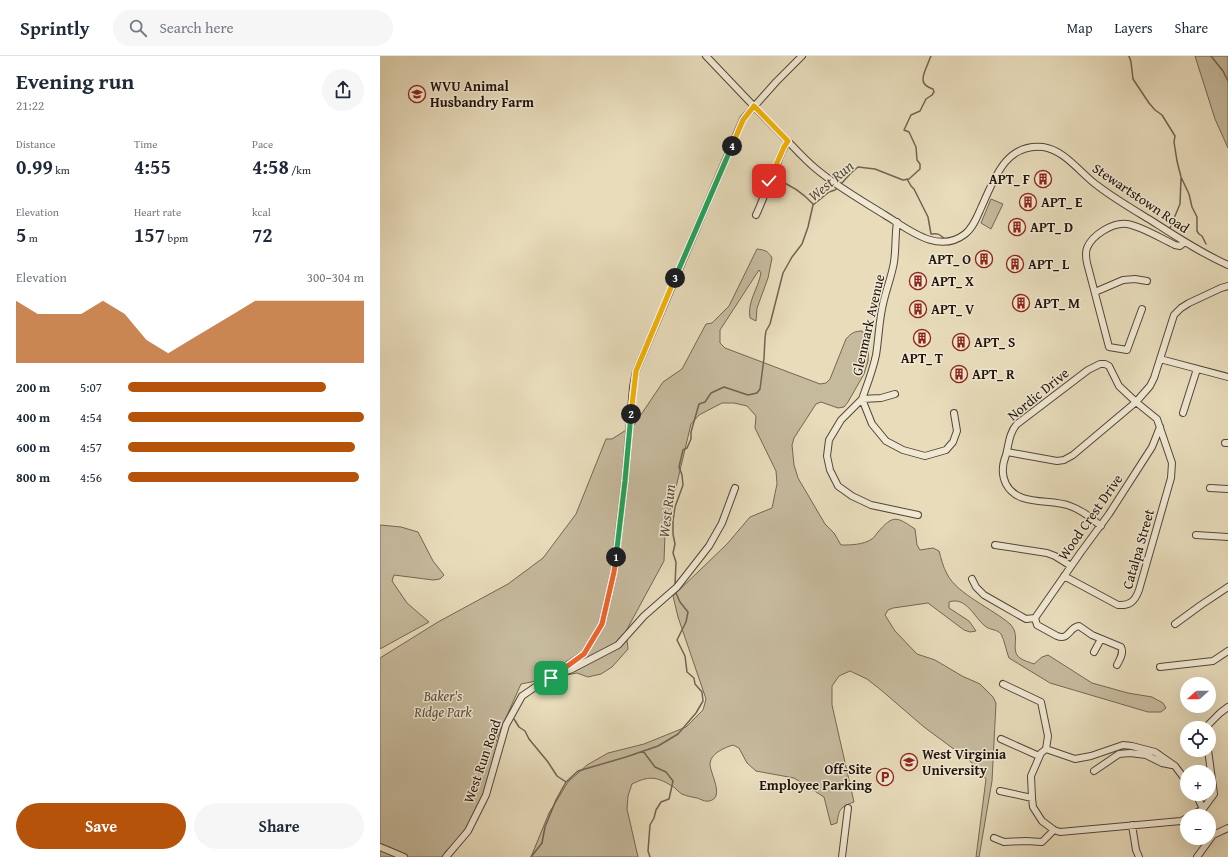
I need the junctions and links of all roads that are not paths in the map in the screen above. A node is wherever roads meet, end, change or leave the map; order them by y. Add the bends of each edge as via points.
1 (706, 56) edge
2 (802, 56) edge
3 (754, 106) junction
4 (788, 141) junction
5 (756, 215) dead end
6 (897, 222) junction
7 (1185, 242) junction
8 (1228, 266) edge
9 (1147, 281) dead end
10 (1228, 286) edge
11 (1095, 292) junction
12 (1142, 309) dead end
13 (1160, 359) junction
14 (1197, 369) junction
15 (1228, 377) edge
16 (896, 394) dead end
17 (862, 399) junction
18 (1136, 402) junction
19 (954, 413) dead end
20 (1183, 414) dead end
21 (1160, 427) junction
22 (1007, 452) junction
23 (735, 488) dead end
24 (1210, 488) dead end
25 (1228, 489) edge
26 (918, 515) dead end
27 (1101, 526) junction
28 (1196, 535) dead end
29 (1228, 537) edge
30 (995, 545) dead end
31 (1071, 566) junction
32 (1064, 576) junction
33 (972, 579) dead end
34 (1228, 587) edge
35 (1035, 618) junction
36 (1175, 624) dead end
37 (1101, 639) junction
38 (1228, 651) edge
39 (1094, 652) dead end
40 (1117, 665) dead end
41 (1160, 667) dead end
42 (555, 675) junction
43 (1003, 684) dead end
44 (1228, 707) edge
45 (1212, 721) edge
46 (1001, 739) dead end
47 (1046, 749) junction
48 (1039, 756) junction
49 (1209, 757) edge
50 (1175, 766) junction
51 (1094, 772) dead end
52 (1180, 773) edge
53 (1000, 791) dead end
54 (1032, 798) junction
55 (1199, 801) edge
56 (848, 808) dead end
57 (1203, 809) joint
58 (1180, 821) edge
59 (1132, 825) junction
60 (1228, 828) edge
61 (1054, 830) junction
62 (994, 838) dead end
63 (380, 847) edge
64 (404, 857) edge
65 (446, 857) edge
66 (842, 857) edge
67 (1139, 857) edge
68 (1197, 857) edge

1 - 3 street, Stewartstown Road
2 - 3 street, West Run Road
3 - 4 street, Stewartstown Road
3 - 42 street, West Run Road via 743,120 636,371 614,572 602,624 584,654
4 - 5 street via 773,170
4 - 6 street, Stewartstown Road via 808,162 832,181
6 - 7 street, Stewartstown Road via 930,240 940,242 959,237 972,225 1001,168 1010,156 1028,148 1043,147 1061,154 1098,186
6 - 17 street, Glenmark Avenue via 895,260 883,301 876,357
7 - 8 street, Stewartstown Road
7 - 11 street via 1178,246 1126,224 1103,232 1093,238 1086,252
9 - 11 street via 1123,280
10 - 13 street via 1189,302 1181,308 1174,316
11 - 12 street via 1109,347 1127,350
13 - 14 street
13 - 18 street via 1150,386
14 - 15 street
14 - 20 street
16 - 17 street
17 - 19 street via 872,424 886,441 903,450 925,456 946,450 953,442 957,431
17 - 26 street via 841,420 829,440 827,456 830,470 838,486 852,496 871,505
18 - 21 street, Nordic Drive via 1157,419
18 - 22 street via 1064,460
18 - 22 street, Nordic Drive via 1119,386 1110,366 1094,366 1017,424 1010,435
21 - 27 street, Wood Crest Drive via 1152,447
21 - 32 street, Catalpa Street via 1172,463 1171,478 1137,597 1129,604 1118,605
22 - 27 street, Nordic Drive via 1002,471 1008,488 1014,494 1028,499 1069,505
23 - 42 street via 722,523 709,546 677,587 644,616 618,645
24 - 25 street
27 - 31 street, Wood Crest Drive
28 - 29 street
30 - 31 street via 1047,553
31 - 32 street, Wood Crest Drive
32 - 35 street, Wood Crest Drive
33 - 35 street via 984,595 1026,619
34 - 36 street
35 - 37 street via 1037,625 1061,638 1067,636 1072,628 1079,626
37 - 39 street
37 - 40 street via 1121,647 1122,654
38 - 41 street via 1213,661
42 - 65 street, West Run Road via 522,696 506,725 486,795 468,832
43 - 47 street via 1041,702 1048,736
44 - 45 street
46 - 48 street
47 - 48 street
47 - 50 street via 1075,759 1123,745 1132,746 1155,752
48 - 54 street via 1031,776
49 - 57 street via 1214,794
50 - 51 street via 1146,755 1130,753 1119,754
50 - 52 street
53 - 54 street
54 - 61 street via 1033,807 1042,821
55 - 57 street
56 - 66 street
58 - 59 street
59 - 61 street via 1060,832
59 - 67 street
60 - 68 street via 1213,835
61 - 62 street via 1042,842 1004,842
63 - 64 street

